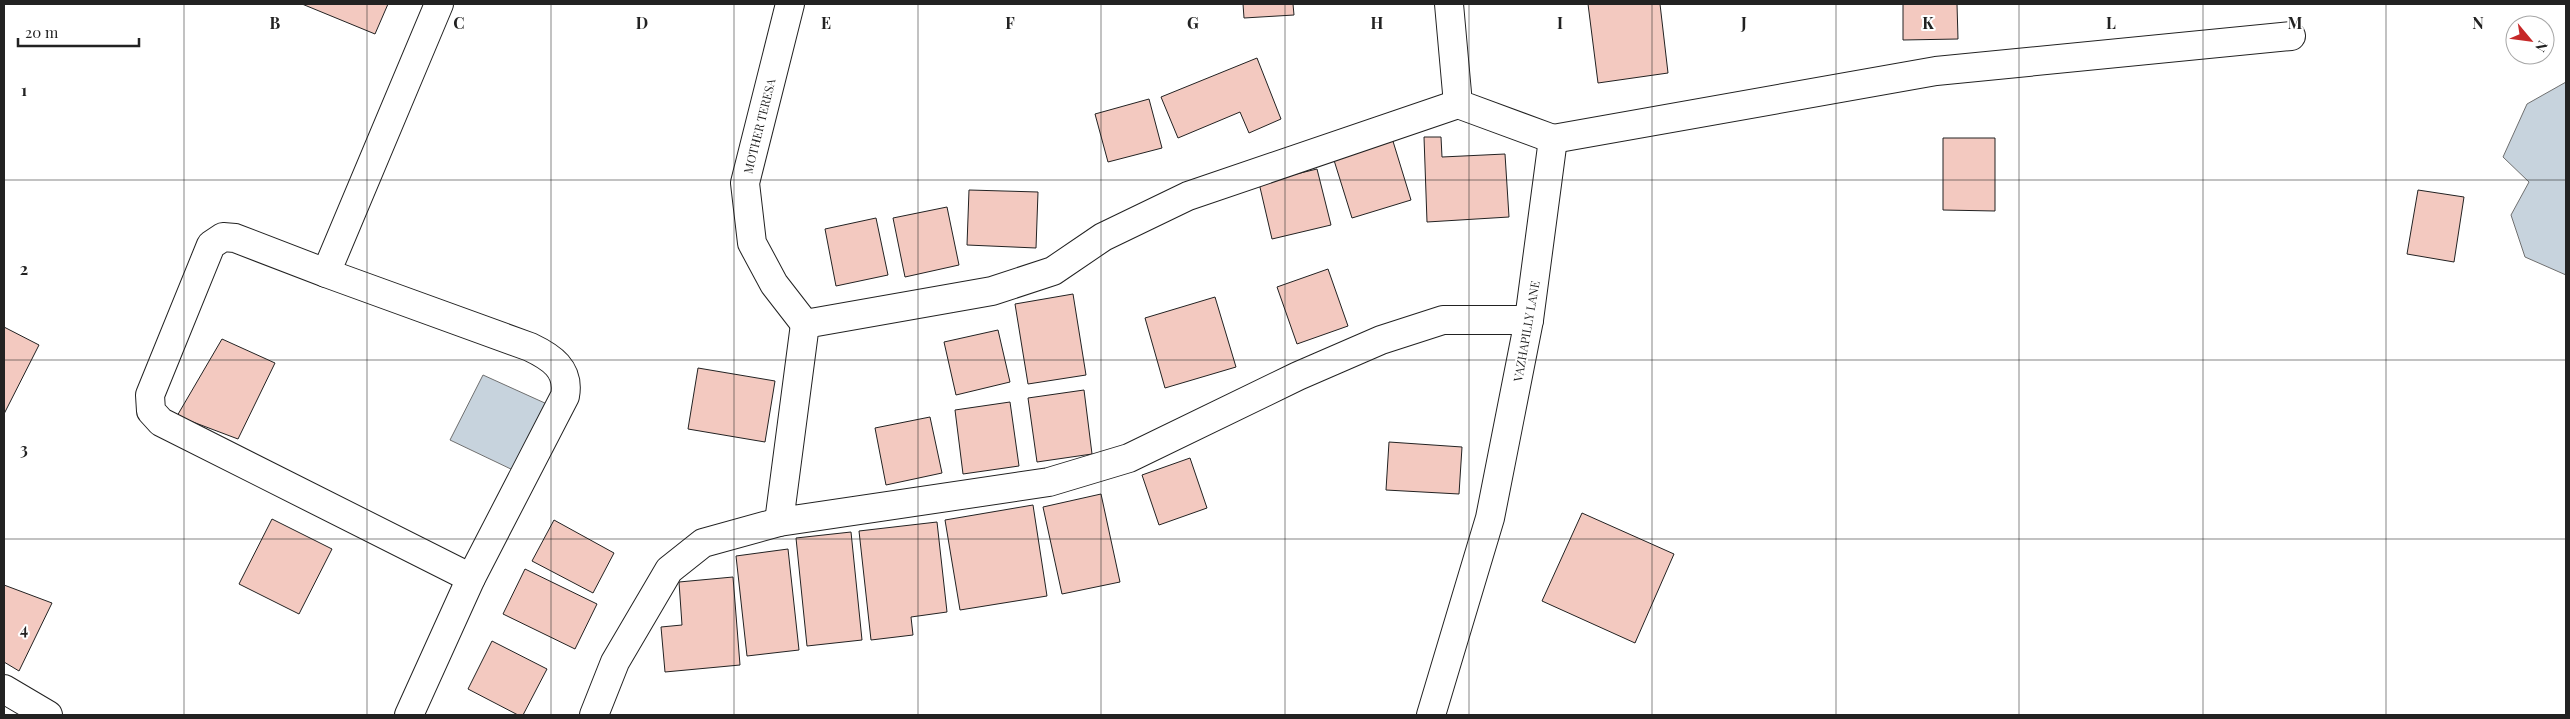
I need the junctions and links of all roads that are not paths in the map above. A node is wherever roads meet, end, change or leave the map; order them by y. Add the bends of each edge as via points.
1 (439, 4) edge
2 (790, 4) edge
3 (1449, 4) edge
4 (2291, 36) dead end
5 (1458, 104) junction
6 (1553, 139) junction
7 (326, 272) junction
8 (1529, 320) junction
9 (806, 324) junction
10 (778, 522) junction
11 (471, 578) junction
12 (4, 689) edge
13 (48, 715) edge
14 (409, 715) edge
15 (594, 715) edge
16 (1432, 715) edge

1 - 7 street
2 - 9 street, MOTHER TERESA via 745,183 752,243 774,284
3 - 5 street
4 - 6 street via 1936,71
5 - 6 street
5 - 9 street via 1188,196 1103,237 1053,271 992,291
6 - 8 street, VAZHAPILLY LANE
7 - 11 street via 530,347 561,367 565,396
7 - 11 street via 235,238 223,237 211,245 150,395 151,411 161,422
8 - 10 street via 1443,320 1381,340 1298,376 1129,458 1049,482
8 - 16 street, VAZHAPILLY LANE via 1490,518
9 - 10 street
10 - 15 street via 704,543 669,570 615,662
11 - 14 street
12 - 13 street

